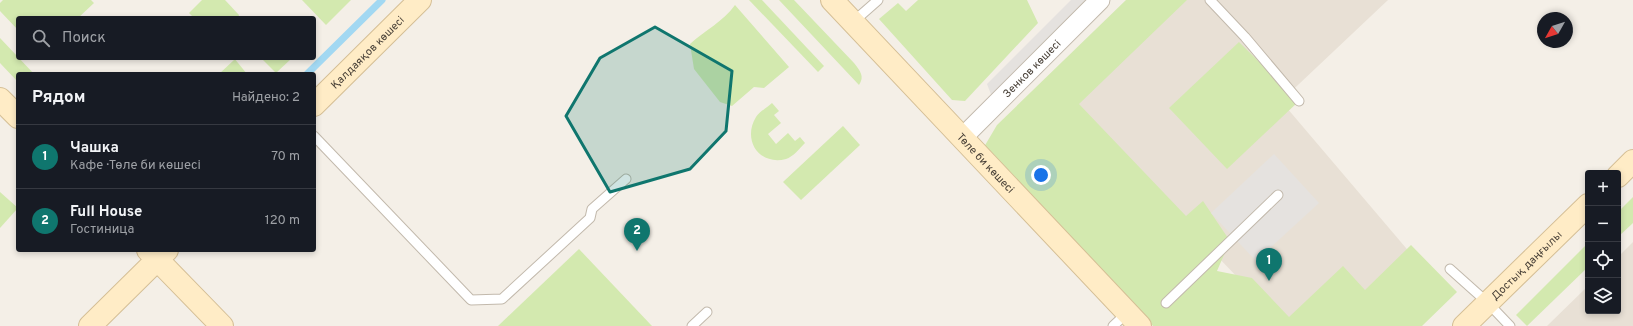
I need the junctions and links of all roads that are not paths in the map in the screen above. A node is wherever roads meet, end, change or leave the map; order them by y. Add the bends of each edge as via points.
1 (420, 0) edge
2 (832, 0) edge
3 (878, 0) edge
4 (1100, 0) edge
5 (1210, 0) edge
6 (853, 22) junction
7 (0, 99) edge
8 (1299, 101) dead end
9 (316, 103) edge
10 (16, 115) edge
11 (963, 137) junction
12 (316, 138) edge
13 (1633, 161) edge
14 (1621, 173) edge
15 (626, 179) dead end
16 (1278, 195) dead end
17 (1587, 206) edge
18 (158, 253) edge
19 (1450, 270) dead end
20 (1166, 303) dead end
21 (1488, 303) junction
22 (707, 312) dead end
23 (1127, 322) edge
24 (90, 326) edge
25 (222, 326) edge
26 (692, 326) edge
27 (1464, 326) edge
28 (1510, 326) edge

1 - 9 main road, Қалдаяқов көшесі
2 - 6 main road, Төле би көшесі
3 - 6 lane
4 - 11 street, Зенков көшесі
5 - 8 lane
6 - 11 main road, Төле би көшесі
7 - 10 main road
11 - 23 main road, Төле би көшесі
12 - 15 lane via 471,300 502,299 590,218 592,209
13 - 14 main road
16 - 20 lane
17 - 21 main road, Достық даңғылы
18 - 24 main road
18 - 25 main road
19 - 21 lane
21 - 27 main road, Достық даңғылы
21 - 28 lane
22 - 26 lane

